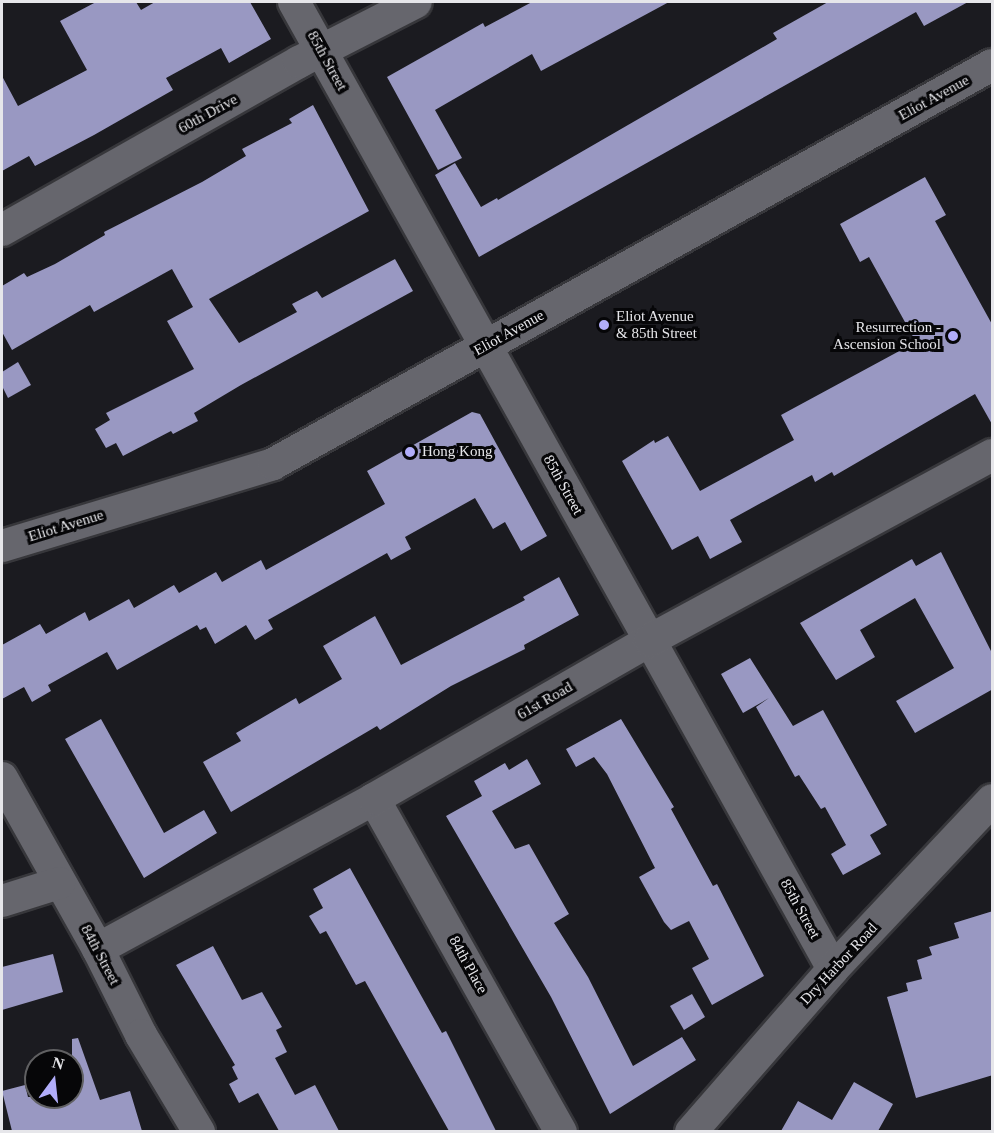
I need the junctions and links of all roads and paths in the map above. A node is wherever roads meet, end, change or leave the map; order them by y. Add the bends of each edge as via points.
1 (294, 2) edge
2 (416, 2) edge
3 (321, 50) junction
4 (993, 65) edge
5 (2, 230) edge
6 (485, 346) junction
7 (993, 455) edge
8 (2, 546) edge
9 (650, 640) junction
10 (2, 778) edge
11 (374, 799) junction
12 (993, 801) edge
13 (59, 883) junction
14 (2, 901) edge
15 (99, 949) junction
16 (833, 969) junction
17 (199, 1131) edge
18 (561, 1131) edge
19 (691, 1131) edge

1 - 3 street, 85th Street
2 - 3 street, 60th Drive
3 - 5 street, 60th Drive
3 - 6 street, 85th Street
4 - 6 street, Eliot Avenue
6 - 8 street, Eliot Avenue via 273,464
6 - 9 street, 85th Street
7 - 9 street, 61st Road
9 - 11 street, 61st Road
9 - 16 street, 85th Street
10 - 13 street, 84th Street
11 - 15 street, 61st Road
11 - 18 street, 84th Place
12 - 16 street, Dry Harbor Road
13 - 14 street
13 - 15 street, 84th Street
15 - 17 street, 84th Street via 141,1035
16 - 19 street, Dry Harbor Road

